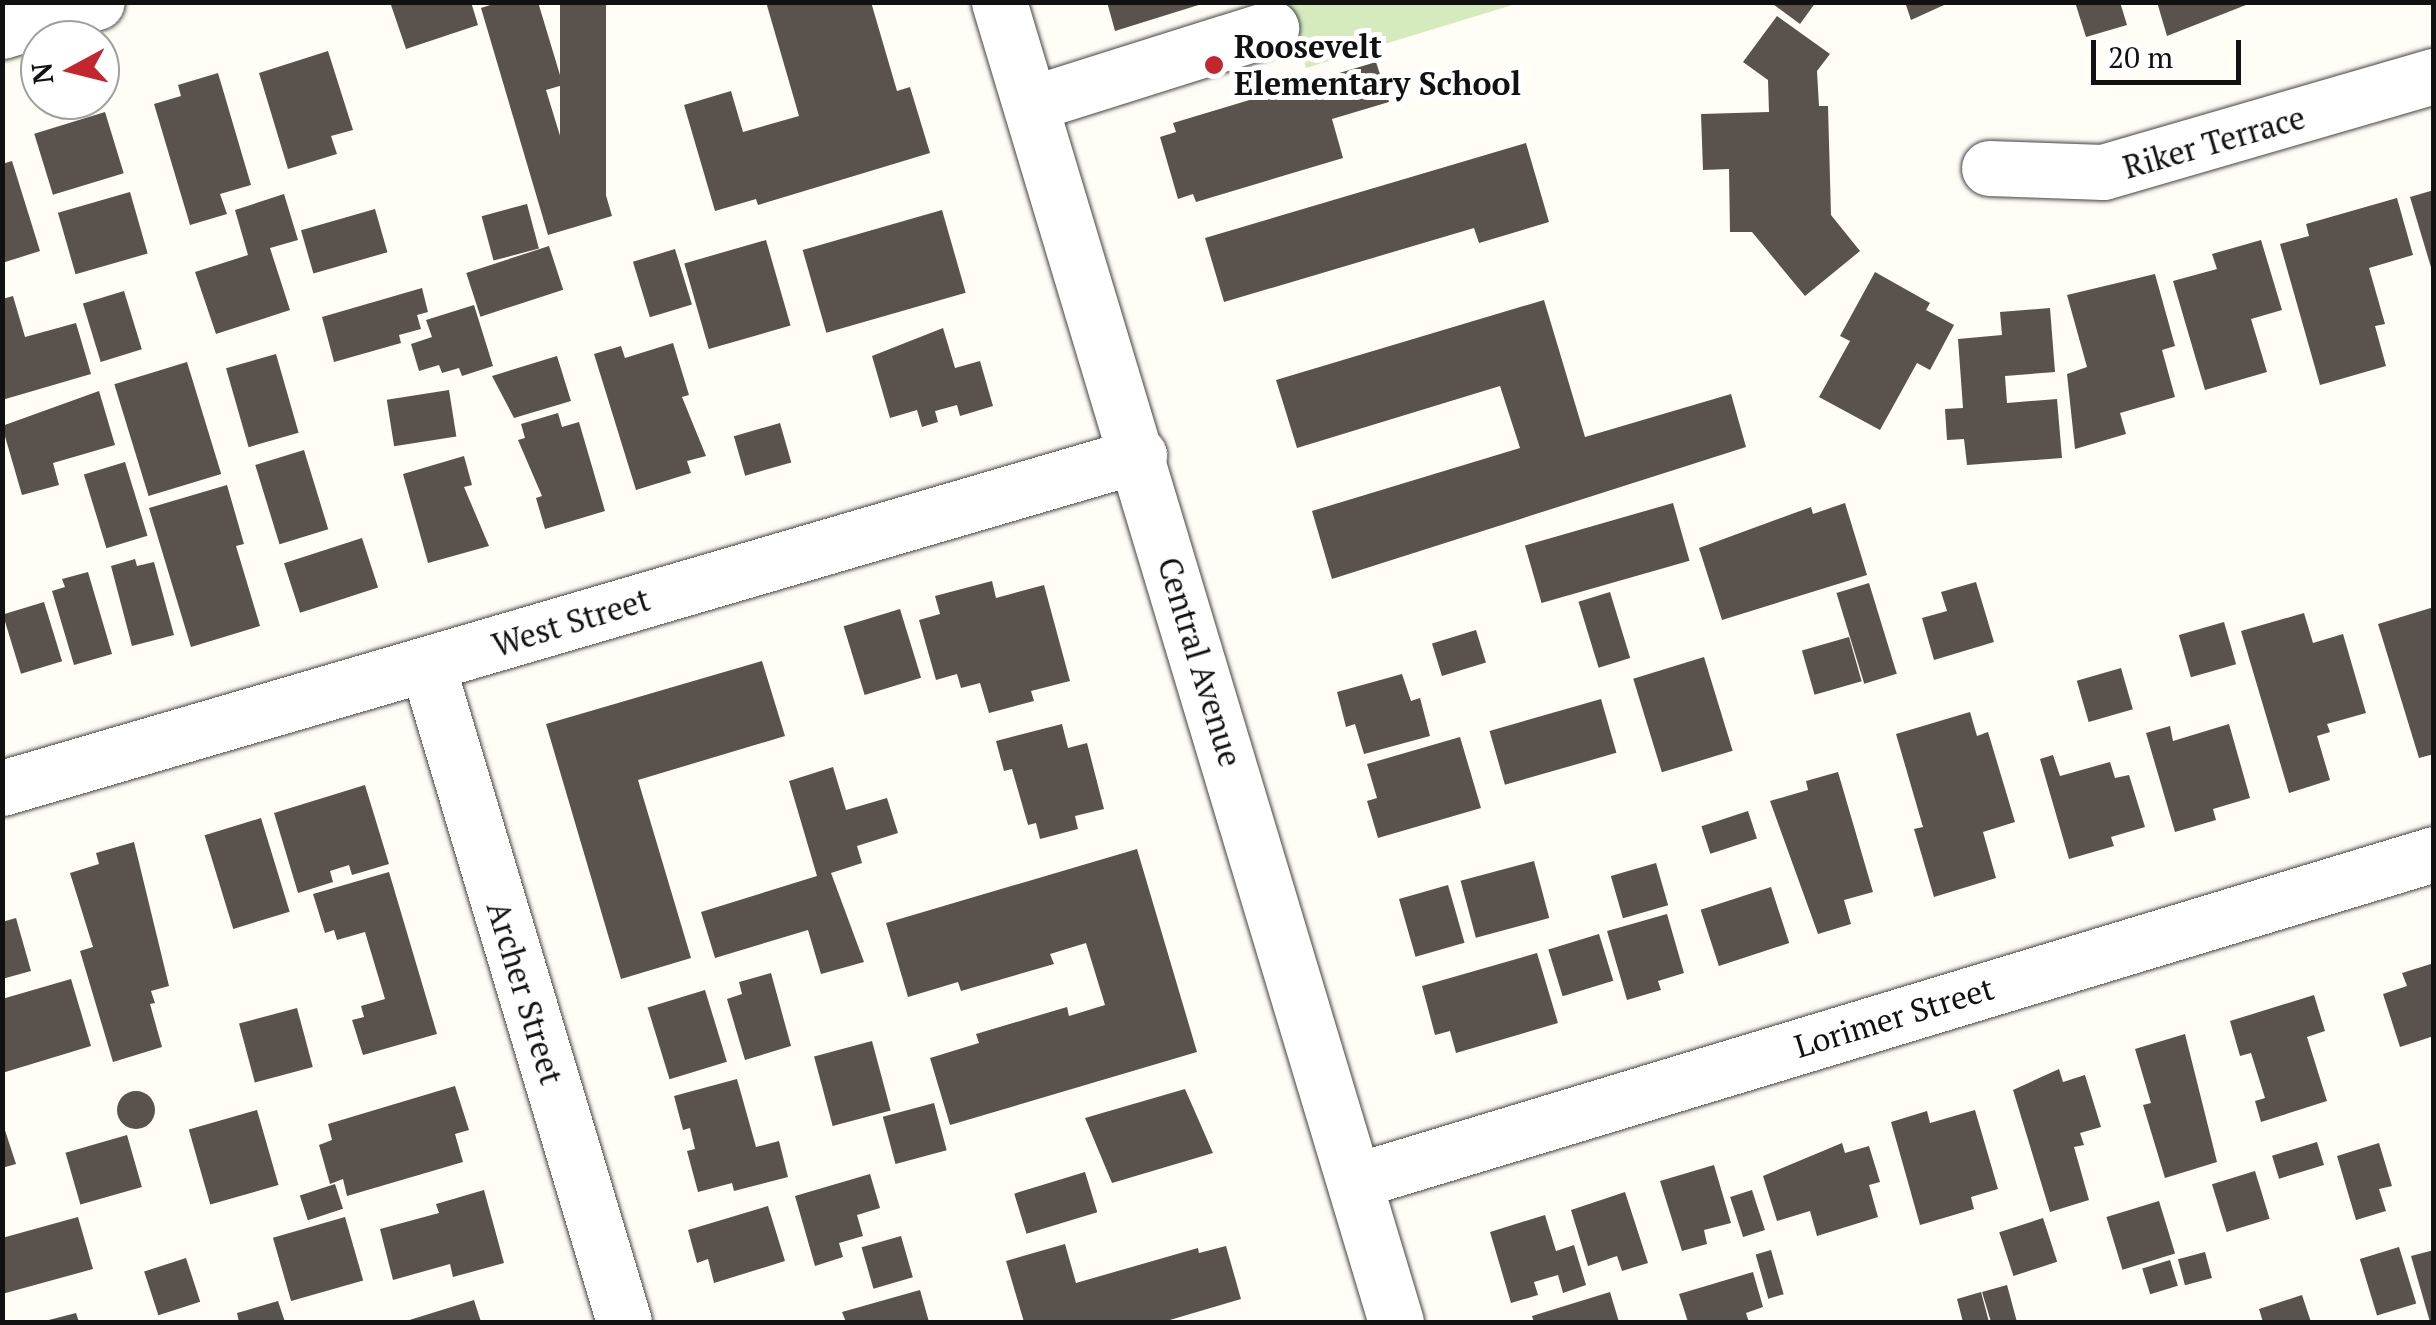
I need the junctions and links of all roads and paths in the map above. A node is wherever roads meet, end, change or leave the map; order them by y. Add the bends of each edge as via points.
1 (97, 2) edge
2 (999, 2) edge
3 (1270, 28) dead end
4 (2, 31) edge
5 (2434, 76) edge
6 (1030, 104) junction
7 (1988, 168) dead end
8 (1139, 455) junction
9 (427, 664) junction
10 (2, 788) edge
11 (2434, 854) edge
12 (1354, 1181) junction
13 (624, 1322) edge
14 (1396, 1322) edge

1 - 4 street
2 - 6 street, Central Avenue
3 - 6 street
5 - 7 street, Riker Terrace via 2103,172
6 - 8 street, Central Avenue
8 - 9 street, West Street
8 - 12 street, Central Avenue
9 - 10 street, West Street
9 - 13 street, Archer Street
11 - 12 street, Lorimer Street
12 - 14 street, Central Avenue

